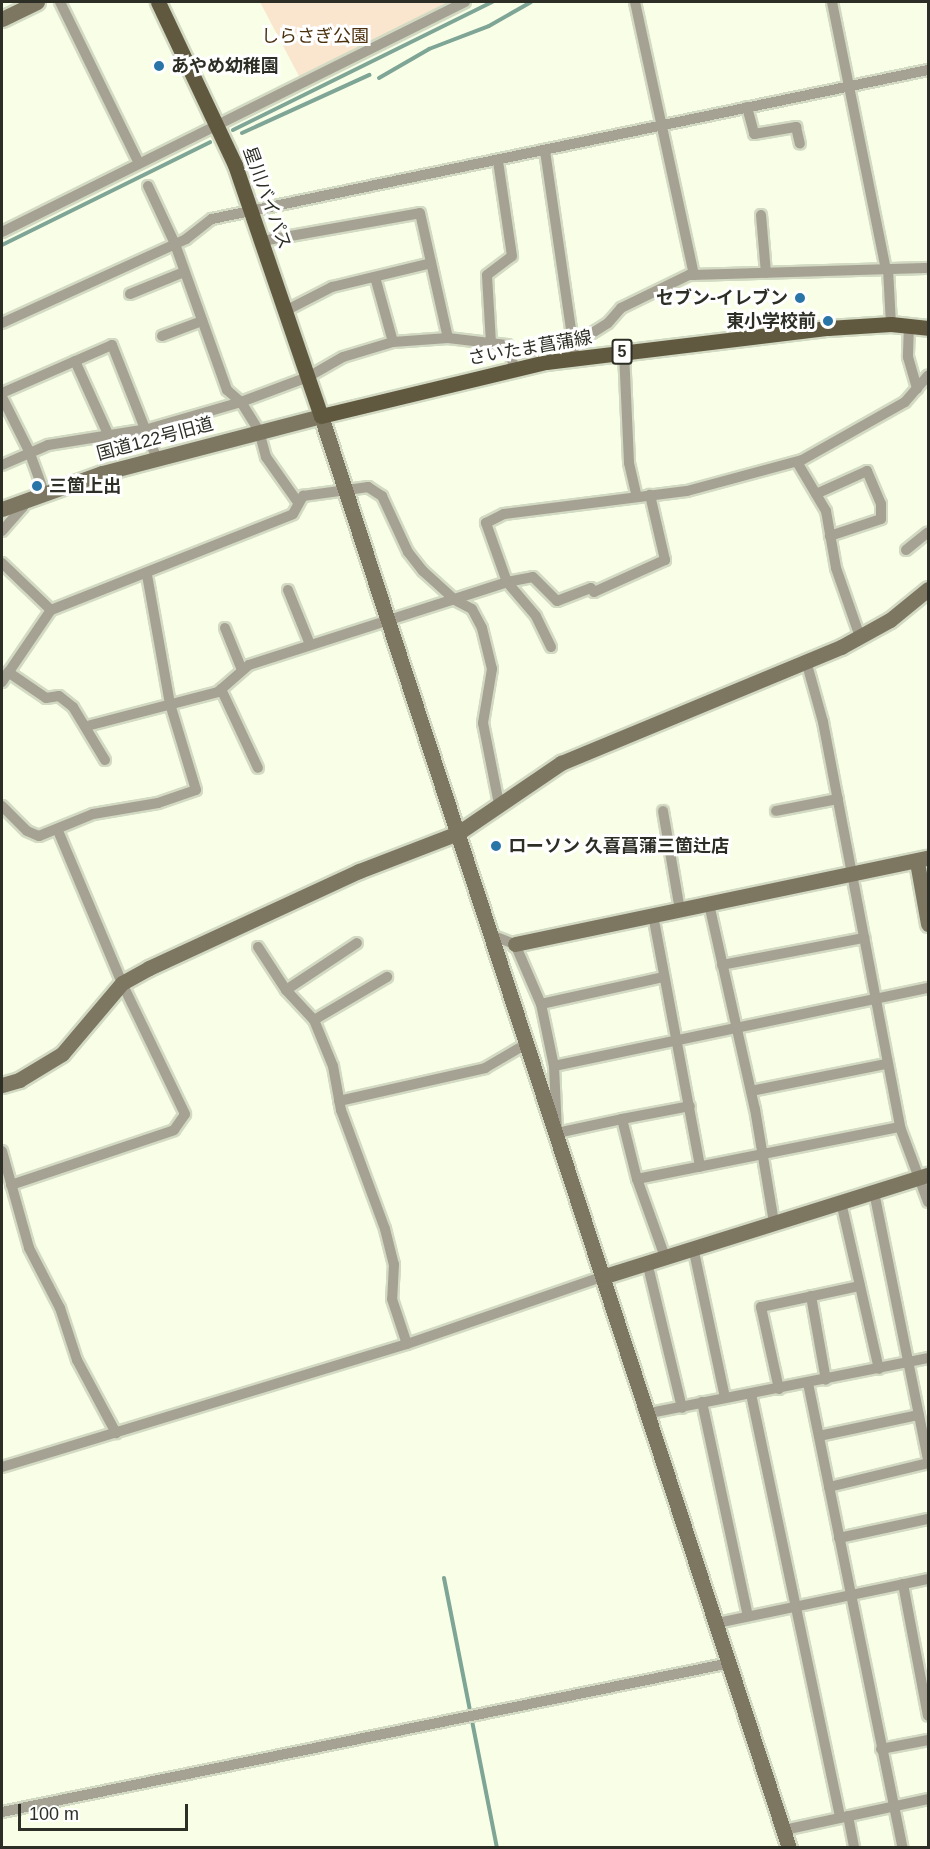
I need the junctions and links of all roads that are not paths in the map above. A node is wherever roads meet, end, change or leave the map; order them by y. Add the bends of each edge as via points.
1 (37, 2) edge
2 (60, 2) edge
3 (158, 2) edge
4 (635, 2) edge
5 (832, 2) edge
6 (458, 3) edge
7 (2, 19) edge
8 (928, 70) edge
9 (849, 86) junction
10 (747, 107) junction
11 (217, 124) junction
12 (661, 125) junction
13 (800, 144) dead end
14 (545, 151) junction
15 (498, 161) junction
16 (139, 163) junction
17 (148, 186) dead end
18 (252, 209) junction
19 (761, 214) dead end
20 (2, 232) edge
21 (262, 241) junction
22 (175, 244) junction
23 (431, 263) junction
24 (928, 268) edge
25 (887, 269) junction
26 (184, 272) junction
27 (766, 273) junction
28 (694, 275) junction
29 (375, 277) junction
30 (130, 294) dead end
31 (285, 311) junction
32 (202, 321) junction
33 (2, 323) edge
34 (891, 324) junction
35 (909, 325) junction
36 (928, 328) edge
37 (162, 336) dead end
38 (448, 338) junction
39 (393, 342) junction
40 (491, 343) junction
41 (574, 352) junction
42 (624, 352) junction
43 (75, 361) junction
44 (514, 368) junction
45 (308, 376) junction
46 (928, 376) edge
47 (917, 389) junction
48 (2, 395) edge
49 (241, 402) junction
50 (321, 416) junction
51 (148, 429) junction
52 (259, 431) junction
53 (108, 434) junction
54 (29, 451) junction
55 (157, 459) junction
56 (797, 462) junction
57 (2, 465) edge
58 (344, 487) junction
59 (44, 492) junction
60 (816, 494) junction
61 (650, 495) junction
62 (637, 496) junction
63 (21, 501) junction
64 (297, 501) junction
65 (2, 509) edge
66 (2, 531) edge
67 (928, 532) edge
68 (830, 536) junction
69 (906, 550) dead end
70 (2, 562) edge
71 (147, 575) junction
72 (507, 582) junction
73 (928, 589) edge
74 (288, 590) dead end
75 (455, 600) junction
76 (51, 610) junction
77 (388, 622) junction
78 (225, 628) dead end
79 (860, 637) junction
80 (309, 642) junction
81 (551, 647) dead end
82 (806, 662) junction
83 (242, 670) junction
84 (8, 672) junction
85 (2, 682) edge
86 (221, 689) junction
87 (170, 704) junction
88 (87, 726) junction
89 (105, 760) dead end
90 (258, 768) dead end
91 (838, 799) junction
92 (499, 804) junction
93 (2, 807) edge
94 (663, 811) dead end
95 (776, 811) dead end
96 (58, 831) junction
97 (458, 833) junction
98 (923, 860) edge
99 (853, 874) junction
100 (709, 904) junction
101 (680, 910) junction
102 (653, 915) junction
103 (928, 924) edge
104 (491, 935) junction
105 (864, 938) junction
106 (357, 944) dead end
107 (515, 944) junction
108 (258, 947) dead end
109 (722, 965) junction
110 (387, 977) dead end
111 (664, 977) junction
112 (122, 983) junction
113 (928, 988) edge
114 (286, 990) junction
115 (874, 999) junction
116 (541, 1004) junction
117 (314, 1020) junction
118 (735, 1029) junction
119 (675, 1041) junction
120 (526, 1044) junction
121 (886, 1064) junction
122 (554, 1066) junction
123 (2, 1085) edge
124 (751, 1092) junction
125 (339, 1101) junction
126 (690, 1106) junction
127 (622, 1119) junction
128 (900, 1126) junction
129 (557, 1133) junction
130 (2, 1151) edge
131 (763, 1155) junction
132 (700, 1167) junction
133 (923, 1177) edge
134 (637, 1179) junction
135 (11, 1185) junction
136 (874, 1192) junction
137 (841, 1202) junction
138 (928, 1202) edge
139 (774, 1222) junction
140 (693, 1247) junction
141 (664, 1257) junction
142 (647, 1262) junction
143 (605, 1276) junction
144 (860, 1286) junction
145 (811, 1296) junction
146 (407, 1344) junction
147 (928, 1358) edge
148 (909, 1362) junction
149 (879, 1369) junction
150 (826, 1380) junction
151 (808, 1383) junction
152 (779, 1389) junction
153 (751, 1394) junction
154 (725, 1398) junction
155 (702, 1402) junction
156 (682, 1408) junction
157 (650, 1413) junction
158 (919, 1415) junction
159 (117, 1433) junction
160 (819, 1436) junction
161 (928, 1462) edge
162 (2, 1467) edge
163 (829, 1487) junction
164 (928, 1519) edge
165 (839, 1538) junction
166 (928, 1579) edge
167 (903, 1584) junction
168 (850, 1595) junction
169 (792, 1607) junction
170 (748, 1616) junction
171 (717, 1623) junction
172 (730, 1663) junction
173 (928, 1716) edge
174 (928, 1740) edge
175 (881, 1749) junction
176 (928, 1799) edge
177 (892, 1806) junction
178 (2, 1812) edge
179 (844, 1817) junction
180 (783, 1830) junction
181 (789, 1848) edge
182 (854, 1848) edge
183 (903, 1848) edge

1 - 7 street
2 - 16 street
3 - 11 main road, 星川バイパス
4 - 12 street
5 - 9 street
6 - 11 street
8 - 9 street
9 - 10 street
9 - 25 street
10 - 12 street
10 - 13 street via 754,134 796,127
11 - 16 street
11 - 18 main road, 星川バイパス
12 - 14 street
12 - 28 street
14 - 15 street
14 - 41 street
15 - 18 street
15 - 40 street via 512,256 487,275
16 - 20 street
17 - 22 street
18 - 21 main road, 星川バイパス
18 - 22 street via 204,223
19 - 27 street
21 - 23 street via 420,213
21 - 31 main road, 星川バイパス
22 - 26 street
22 - 33 street
23 - 29 street
23 - 38 street
24 - 25 street
25 - 27 street
25 - 34 street
26 - 30 street
26 - 32 street
27 - 28 street
28 - 41 street via 647,293
29 - 31 street via 332,287
29 - 39 street
31 - 45 main road, 星川バイパス
32 - 37 street
32 - 49 street via 227,390
34 - 35 main road, さいたま菖蒲線 / 5
34 - 42 main road, さいたま菖蒲線 / 5
35 - 36 main road, さいたま菖蒲線 / 5
35 - 47 street via 908,357
38 - 39 street
38 - 40 street
39 - 45 street via 343,357
40 - 44 street via 508,345
41 - 42 main road, さいたま菖蒲線 / 5
41 - 44 main road, さいたま菖蒲線 / 5
42 - 62 street via 629,463
43 - 48 street
43 - 51 street via 112,345
43 - 53 street
44 - 50 main road, さいたま菖蒲線 / 5
45 - 49 street
45 - 50 main road, 星川バイパス
46 - 47 street
47 - 56 street via 905,402 858,431
48 - 54 street
49 - 51 street
49 - 52 street
50 - 52 street, 国道122号旧道
50 - 58 street
51 - 53 street
51 - 55 street
52 - 55 street, 国道122号旧道
52 - 64 street via 266,457
53 - 54 street
54 - 57 street
54 - 59 street
55 - 59 street, 国道122号旧道
56 - 60 street
56 - 61 street via 718,485
58 - 64 street via 303,496
58 - 75 street via 379,491 408,552
58 - 77 street
59 - 63 street, 国道122号旧道
60 - 68 street via 826,511
60 - 68 street via 867,471 881,504 881,519
61 - 62 street
61 - 72 street via 665,560 594,591 591,588 557,601 532,577
62 - 72 street via 504,514 486,523
63 - 65 street, 国道122号旧道
63 - 66 street via 23,507
64 - 71 street via 293,514
67 - 69 street
68 - 79 street via 836,568
70 - 76 street
71 - 76 street
71 - 87 street
72 - 75 street
72 - 81 street via 536,616
73 - 79 street via 911,605
74 - 80 street
75 - 77 street
75 - 92 street via 472,609 489,650 492,669 483,723
76 - 84 street
77 - 80 street
77 - 97 street
78 - 83 street
79 - 82 street
80 - 83 street
82 - 91 street
82 - 92 street via 561,763
83 - 86 street
84 - 85 street
84 - 88 street via 46,698 59,696
86 - 87 street
86 - 90 street
87 - 88 street
87 - 96 street via 196,790 158,803 93,814
88 - 89 street
91 - 95 street
91 - 99 street
92 - 97 street
93 - 96 street via 34,836
94 - 101 street
96 - 112 street
97 - 104 street
97 - 112 street via 286,903
98 - 99 street
98 - 103 street
99 - 100 street
99 - 105 street
100 - 101 street
100 - 109 street
101 - 102 street
102 - 107 street
102 - 111 street
104 - 107 street
104 - 120 street
105 - 109 street
105 - 115 street
106 - 114 street
107 - 116 street
108 - 114 street
109 - 118 street
110 - 117 street
111 - 116 street
111 - 119 street
112 - 123 street via 62,1054 20,1080
112 - 135 street via 185,1114 174,1131
113 - 115 street
114 - 117 street
115 - 118 street
115 - 121 street
116 - 122 street
117 - 125 street via 333,1066
118 - 119 street
118 - 124 street
119 - 122 street
119 - 126 street
120 - 125 street via 485,1068
120 - 129 street
121 - 124 street
121 - 128 street
122 - 129 street
124 - 131 street
125 - 146 street via 385,1229 394,1264 392,1299
126 - 127 street
126 - 132 street
127 - 129 street
127 - 134 street
128 - 131 street
128 - 133 street
129 - 143 street
130 - 135 street
131 - 132 street
131 - 139 street
132 - 134 street
133 - 136 street
133 - 138 street
134 - 141 street
135 - 159 street via 29,1248 60,1308 77,1360
136 - 137 street
136 - 148 street
137 - 139 street
137 - 144 street
139 - 140 street
140 - 141 street
140 - 154 street
141 - 142 street
142 - 143 street
142 - 156 street
143 - 146 street
143 - 157 street
144 - 145 street
144 - 149 street
145 - 150 street
145 - 152 street via 761,1307
146 - 159 street
147 - 148 street
148 - 149 street
148 - 158 street
149 - 150 street
150 - 151 street
151 - 152 street
151 - 160 street
152 - 153 street
153 - 154 street
153 - 169 street
154 - 155 street
155 - 156 street
155 - 170 street
156 - 157 street
157 - 171 street
158 - 160 street
158 - 161 street
159 - 162 street
160 - 163 street
161 - 163 street
163 - 165 street
164 - 165 street
165 - 168 street
166 - 167 street
167 - 168 street
167 - 173 street
168 - 169 street
168 - 175 street
169 - 170 street
169 - 179 street
170 - 171 street
171 - 172 street
172 - 178 street
172 - 180 street
174 - 175 street
175 - 177 street
176 - 177 street
177 - 179 street
177 - 183 street
179 - 180 street
179 - 182 street
180 - 181 street

